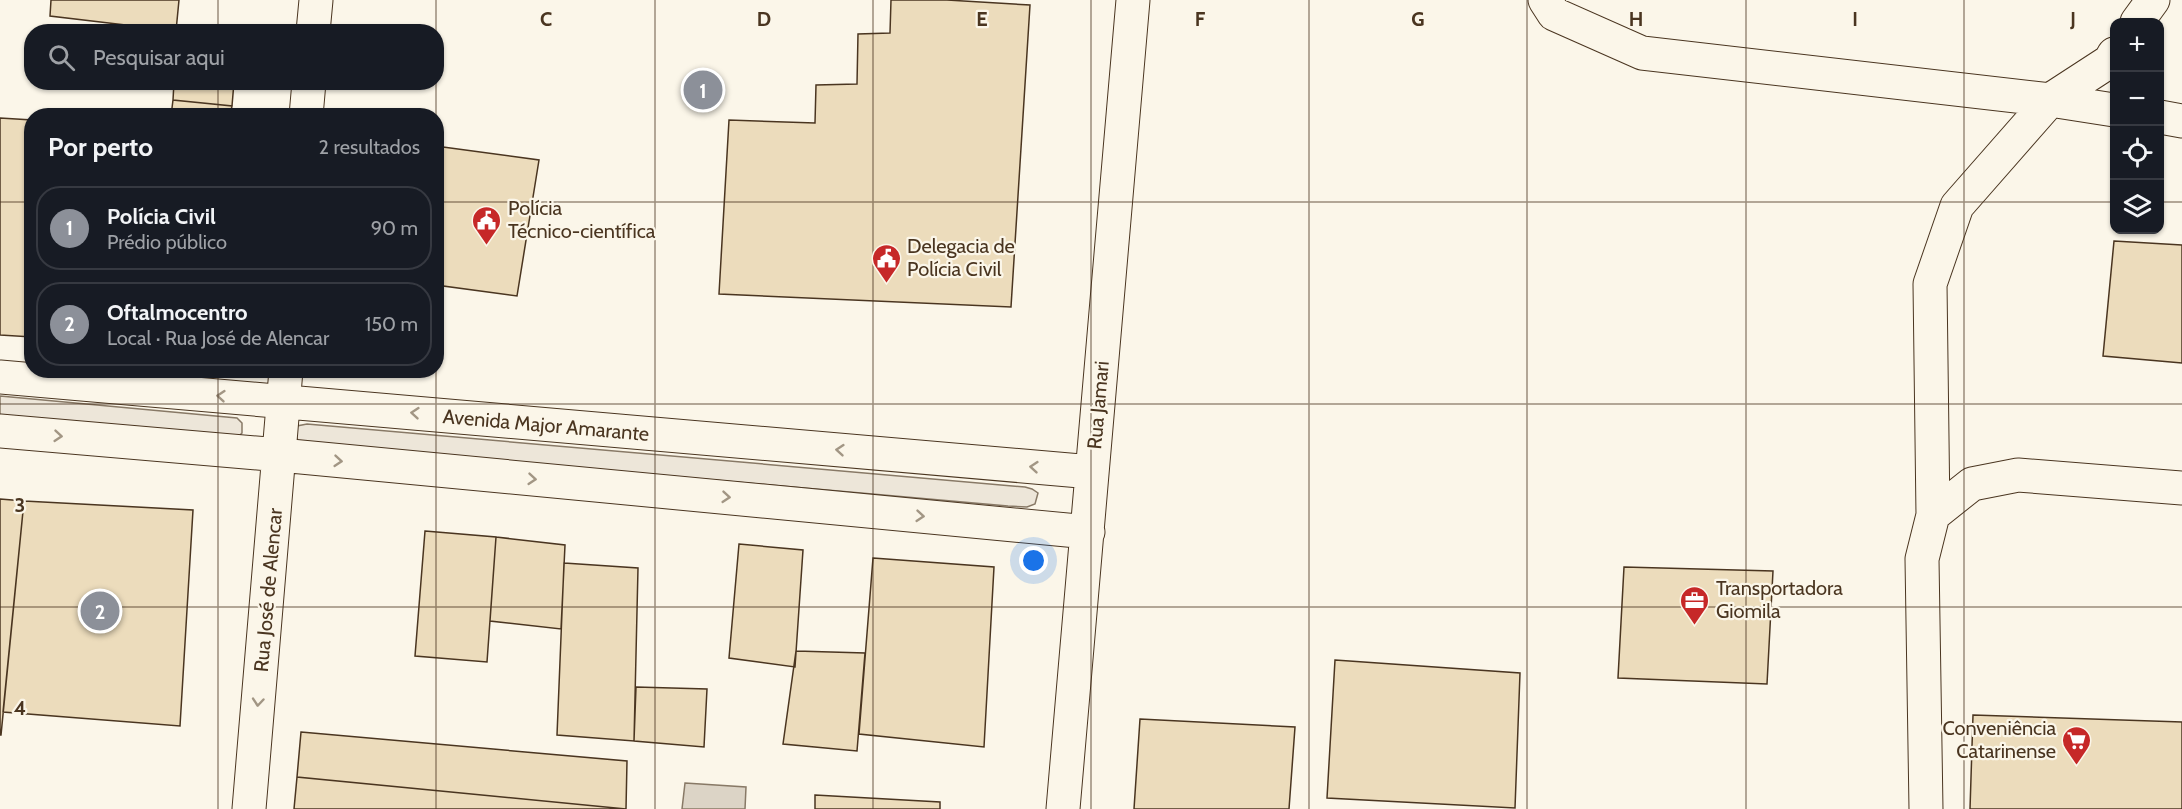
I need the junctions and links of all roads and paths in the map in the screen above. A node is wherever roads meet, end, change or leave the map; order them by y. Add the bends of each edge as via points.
1 (316, 0) edge
2 (1133, 0) edge
3 (1545, 0) edge
4 (2153, 0) edge
5 (2140, 18) edge
6 (314, 24) edge
7 (2110, 61) edge
8 (308, 90) edge
9 (2050, 100) junction
10 (307, 108) edge
11 (2110, 109) edge
12 (2164, 118) edge
13 (2182, 120) edge
14 (0, 377) edge
15 (24, 378) edge
16 (32, 378) edge
17 (285, 386) edge
18 (0, 431) edge
19 (280, 455) junction
20 (1092, 472) junction
21 (2182, 488) edge
22 (1933, 515) junction
23 (1088, 532) junction
24 (249, 809) edge
25 (1064, 809) edge
26 (1926, 809) edge

1 - 6 street
2 - 20 street, Rua Jamari
3 - 9 street via 1554,14 1642,53
4 - 5 street
7 - 9 street
8 - 10 street
9 - 11 street
9 - 22 street via 1957,206 1930,284
12 - 13 street
15 -> 14 street, Avenida Major Amarante
17 -> 16 street, Avenida Major Amarante
17 - 19 street, Rua José de Alencar
20 -> 17 street, Avenida Major Amarante
18 -> 19 street
19 -> 23 street
19 -> 24 street, Rua José de Alencar
20 - 23 street, Rua Jamari
21 - 22 street via 2018,475 1972,484
22 - 26 street via 1922,559
23 - 25 street, Rua Jamari

